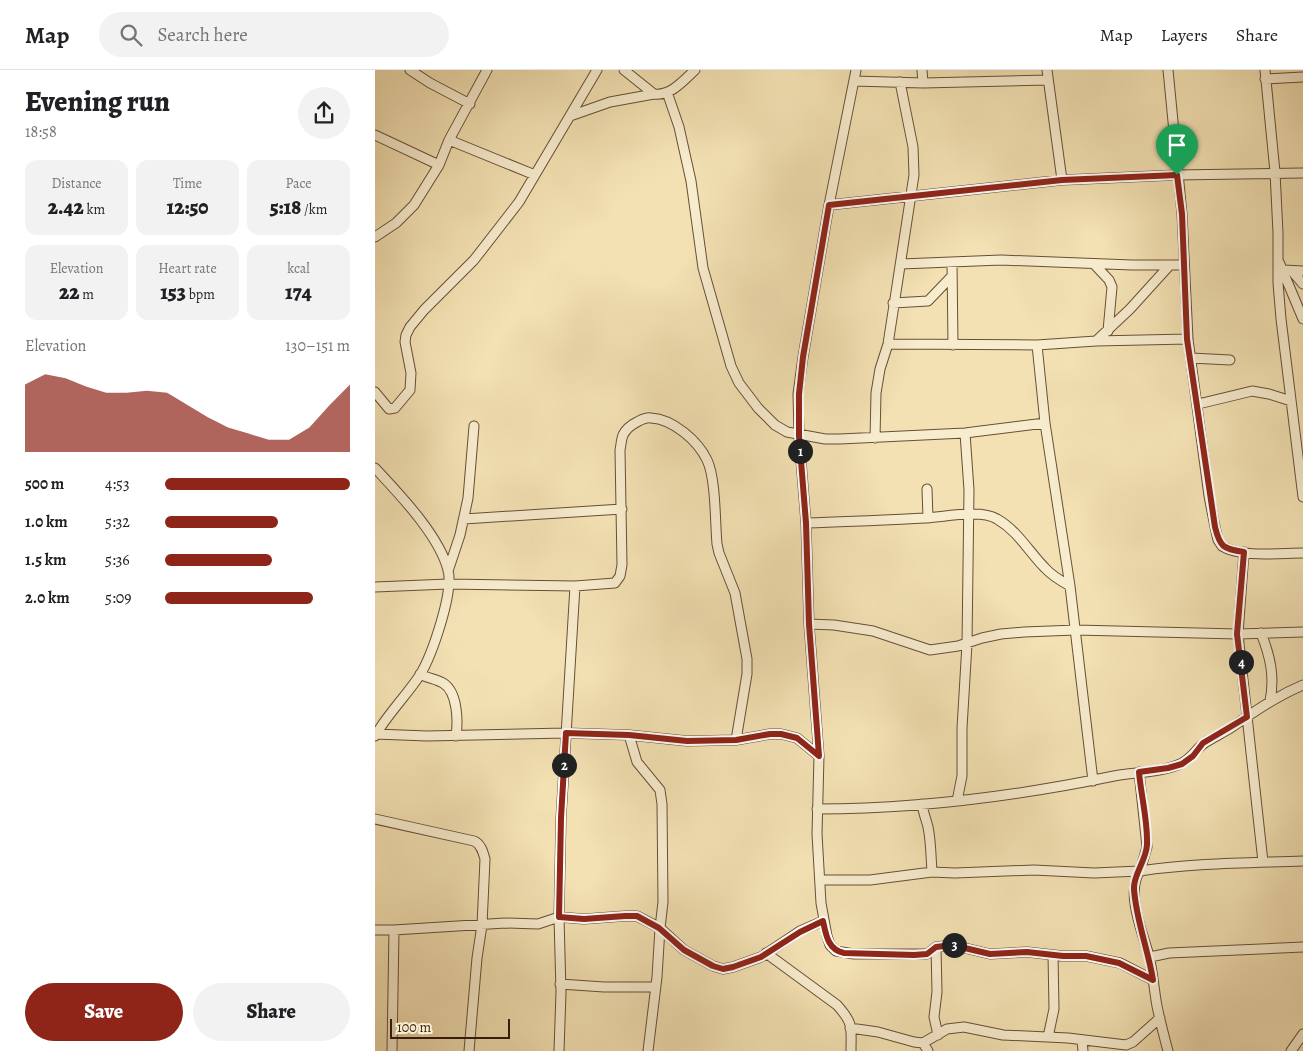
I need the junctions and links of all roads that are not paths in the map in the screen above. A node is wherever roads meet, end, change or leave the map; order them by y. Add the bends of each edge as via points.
1 (410, 70) edge
2 (487, 70) edge
3 (597, 70) edge
4 (624, 70) edge
5 (695, 70) edge
6 (856, 70) edge
7 (922, 70) edge
8 (1169, 70) edge
9 (1265, 74) edge
10 (1047, 75) edge
11 (1303, 77) edge
12 (854, 81) junction
13 (900, 82) junction
14 (923, 83) junction
15 (667, 92) junction
16 (654, 94) junction
17 (470, 104) junction
18 (571, 116) junction
19 (375, 135) edge
20 (449, 140) junction
21 (439, 165) junction
22 (1275, 172) junction
23 (1303, 173) edge
24 (535, 175) junction
25 (1177, 175) junction
26 (1062, 180) junction
27 (911, 196) junction
28 (829, 205) junction
29 (375, 237) edge
30 (1278, 260) junction
31 (952, 262) junction
32 (901, 264) junction
33 (1094, 264) junction
34 (1183, 265) junction
35 (1169, 266) junction
36 (1287, 270) junction
37 (1303, 271) edge
38 (952, 276) junction
39 (1303, 284) edge
40 (893, 302) junction
41 (1303, 319) edge
42 (1108, 331) junction
43 (1187, 339) junction
44 (1096, 341) junction
45 (887, 344) junction
46 (953, 345) junction
47 (1037, 345) junction
48 (1191, 358) junction
49 (1231, 360) dead end
50 (375, 392) edge
51 (1291, 401) junction
52 (1198, 404) junction
53 (1045, 423) junction
54 (474, 426) dead end
55 (965, 433) junction
56 (799, 436) junction
57 (875, 438) junction
58 (375, 468) edge
59 (927, 489) dead end
60 (1303, 497) edge
61 (621, 509) junction
62 (969, 514) junction
63 (928, 518) junction
64 (464, 519) junction
65 (806, 523) junction
66 (1244, 552) junction
67 (1303, 553) edge
68 (448, 571) junction
69 (448, 584) junction
70 (575, 586) junction
71 (1070, 586) junction
72 (375, 587) edge
73 (809, 624) junction
74 (1076, 630) junction
75 (1303, 632) edge
76 (1261, 633) junction
77 (1237, 634) junction
78 (967, 644) junction
79 (420, 674) junction
80 (1303, 685) edge
81 (1270, 700) junction
82 (1247, 717) junction
83 (566, 733) junction
84 (375, 735) edge
85 (629, 735) junction
86 (456, 736) junction
87 (736, 740) junction
88 (819, 756) junction
89 (1139, 772) junction
90 (1093, 781) junction
91 (957, 801) junction
92 (922, 804) junction
93 (817, 810) junction
94 (375, 819) edge
95 (1263, 862) junction
96 (1303, 862) edge
97 (1140, 871) junction
98 (932, 872) junction
99 (820, 880) junction
100 (559, 917) junction
101 (823, 921) junction
102 (482, 925) junction
103 (659, 928) junction
104 (375, 930) edge
105 (394, 930) junction
106 (936, 947) junction
107 (1303, 947) edge
108 (766, 953) junction
109 (1053, 955) junction
110 (1149, 957) junction
111 (1153, 980) junction
112 (560, 984) junction
113 (655, 987) junction
114 (1160, 1018) junction
115 (851, 1028) junction
116 (1303, 1034) edge
117 (937, 1035) junction
118 (1048, 1037) junction
119 (1082, 1040) junction
120 (925, 1047) edge
121 (392, 1051) edge
122 (469, 1051) edge
123 (559, 1051) edge
124 (648, 1051) edge
125 (851, 1051) edge
126 (1083, 1051) edge
127 (1168, 1051) edge
128 (1291, 1051) edge

1 - 17 street
2 - 17 street
3 - 18 street
4 - 16 street
5 - 15 street
6 - 12 street
7 - 14 street
8 - 25 street
9 - 11 street
9 - 22 street
10 - 14 street
10 - 26 street
12 - 13 street
12 - 28 street
13 - 14 street
13 - 27 street via 913,147
15 - 16 street
15 - 56 street via 679,126 691,181 703,268 731,366 758,408 775,425
16 - 18 street via 610,102
17 - 20 street
18 - 24 street
19 - 21 street
20 - 21 street
20 - 24 street
21 - 29 street via 413,205 396,223
22 - 23 street
22 - 25 street
22 - 30 street
24 - 50 street via 519,202 474,260 410,327 405,342 411,380 404,398 395,408 389,408
25 - 26 street
25 - 34 street
26 - 27 street
27 - 28 street
27 - 32 street
28 - 56 street via 803,357
30 - 36 street
30 - 51 street
31 - 32 street
31 - 33 street via 1001,260
31 - 38 street
32 - 40 street
33 - 35 street
33 - 42 street via 1112,287
34 - 35 street
34 - 43 street
35 - 42 street
36 - 37 street
36 - 39 street
36 - 41 street
38 - 40 street via 928,301
38 - 46 street
40 - 45 street
42 - 44 street
43 - 44 street
43 - 48 street
44 - 47 street
45 - 46 street
45 - 57 street via 876,393
46 - 47 street
47 - 53 street
48 - 49 street
48 - 52 street
51 - 52 street via 1252,391
51 - 60 street
52 - 66 street via 1218,540 1227,549
53 - 55 street
53 - 71 street
54 - 64 street
55 - 57 street
55 - 62 street
56 - 57 street
56 - 65 street
58 - 68 street via 414,512 435,542
59 - 63 street
61 - 64 street
61 - 70 street via 623,565 620,576 615,584
61 - 87 street via 620,450 623,435 631,426 649,417 661,419 694,442 711,469 717,544 735,593 747,659
62 - 63 street
62 - 71 street via 998,519 1021,539 1045,568
62 - 78 street
63 - 65 street
64 - 68 street
65 - 73 street
66 - 67 street
66 - 77 street
68 - 69 street
69 - 70 street
69 - 72 street
69 - 79 street via 436,637
70 - 83 street
71 - 74 street
73 - 78 street via 873,631 930,650
73 - 88 street
74 - 77 street
74 - 78 street via 1001,634
74 - 90 street
75 - 76 street
76 - 77 street
76 - 81 street via 1272,668
77 - 82 street
78 - 91 street via 962,776
79 - 84 street
79 - 86 street via 449,689 457,711
80 - 81 street
81 - 82 street
82 - 89 street via 1203,743 1182,764
82 - 95 street
83 - 85 street
83 - 86 street
83 - 100 street
84 - 86 street
85 - 87 street via 687,741
85 - 103 street via 637,762 661,794 663,902
87 - 88 street via 770,734 791,736
88 - 93 street
89 - 90 street
89 - 97 street via 1147,847
90 - 91 street
91 - 92 street
92 - 93 street
92 - 98 street via 929,832
93 - 99 street
94 - 102 street via 477,843 485,858
95 - 96 street
95 - 97 street
97 - 98 street
97 - 110 street via 1134,886
98 - 99 street via 870,880
99 - 101 street
100 - 102 street via 537,924
100 - 103 street via 637,916
100 - 112 street
101 - 106 street via 830,945 840,952 914,955 927,954
101 - 108 street
102 - 105 street
102 - 122 street
103 - 108 street via 684,950 723,969
103 - 113 street
104 - 105 street
105 - 121 street
106 - 109 street via 952,945 990,954 1027,952
106 - 117 street via 934,1018
107 - 110 street via 1169,953
108 - 115 street via 837,1005 850,1020
109 - 111 street via 1106,959
109 - 118 street via 1054,1009
110 - 111 street
111 - 114 street
112 - 113 street
112 - 123 street
113 - 124 street
114 - 119 street via 1126,1045
114 - 127 street
115 - 120 street via 878,1032
115 - 125 street
116 - 128 street
117 - 118 street via 964,1027 1003,1035
117 - 120 street
118 - 119 street
119 - 126 street

